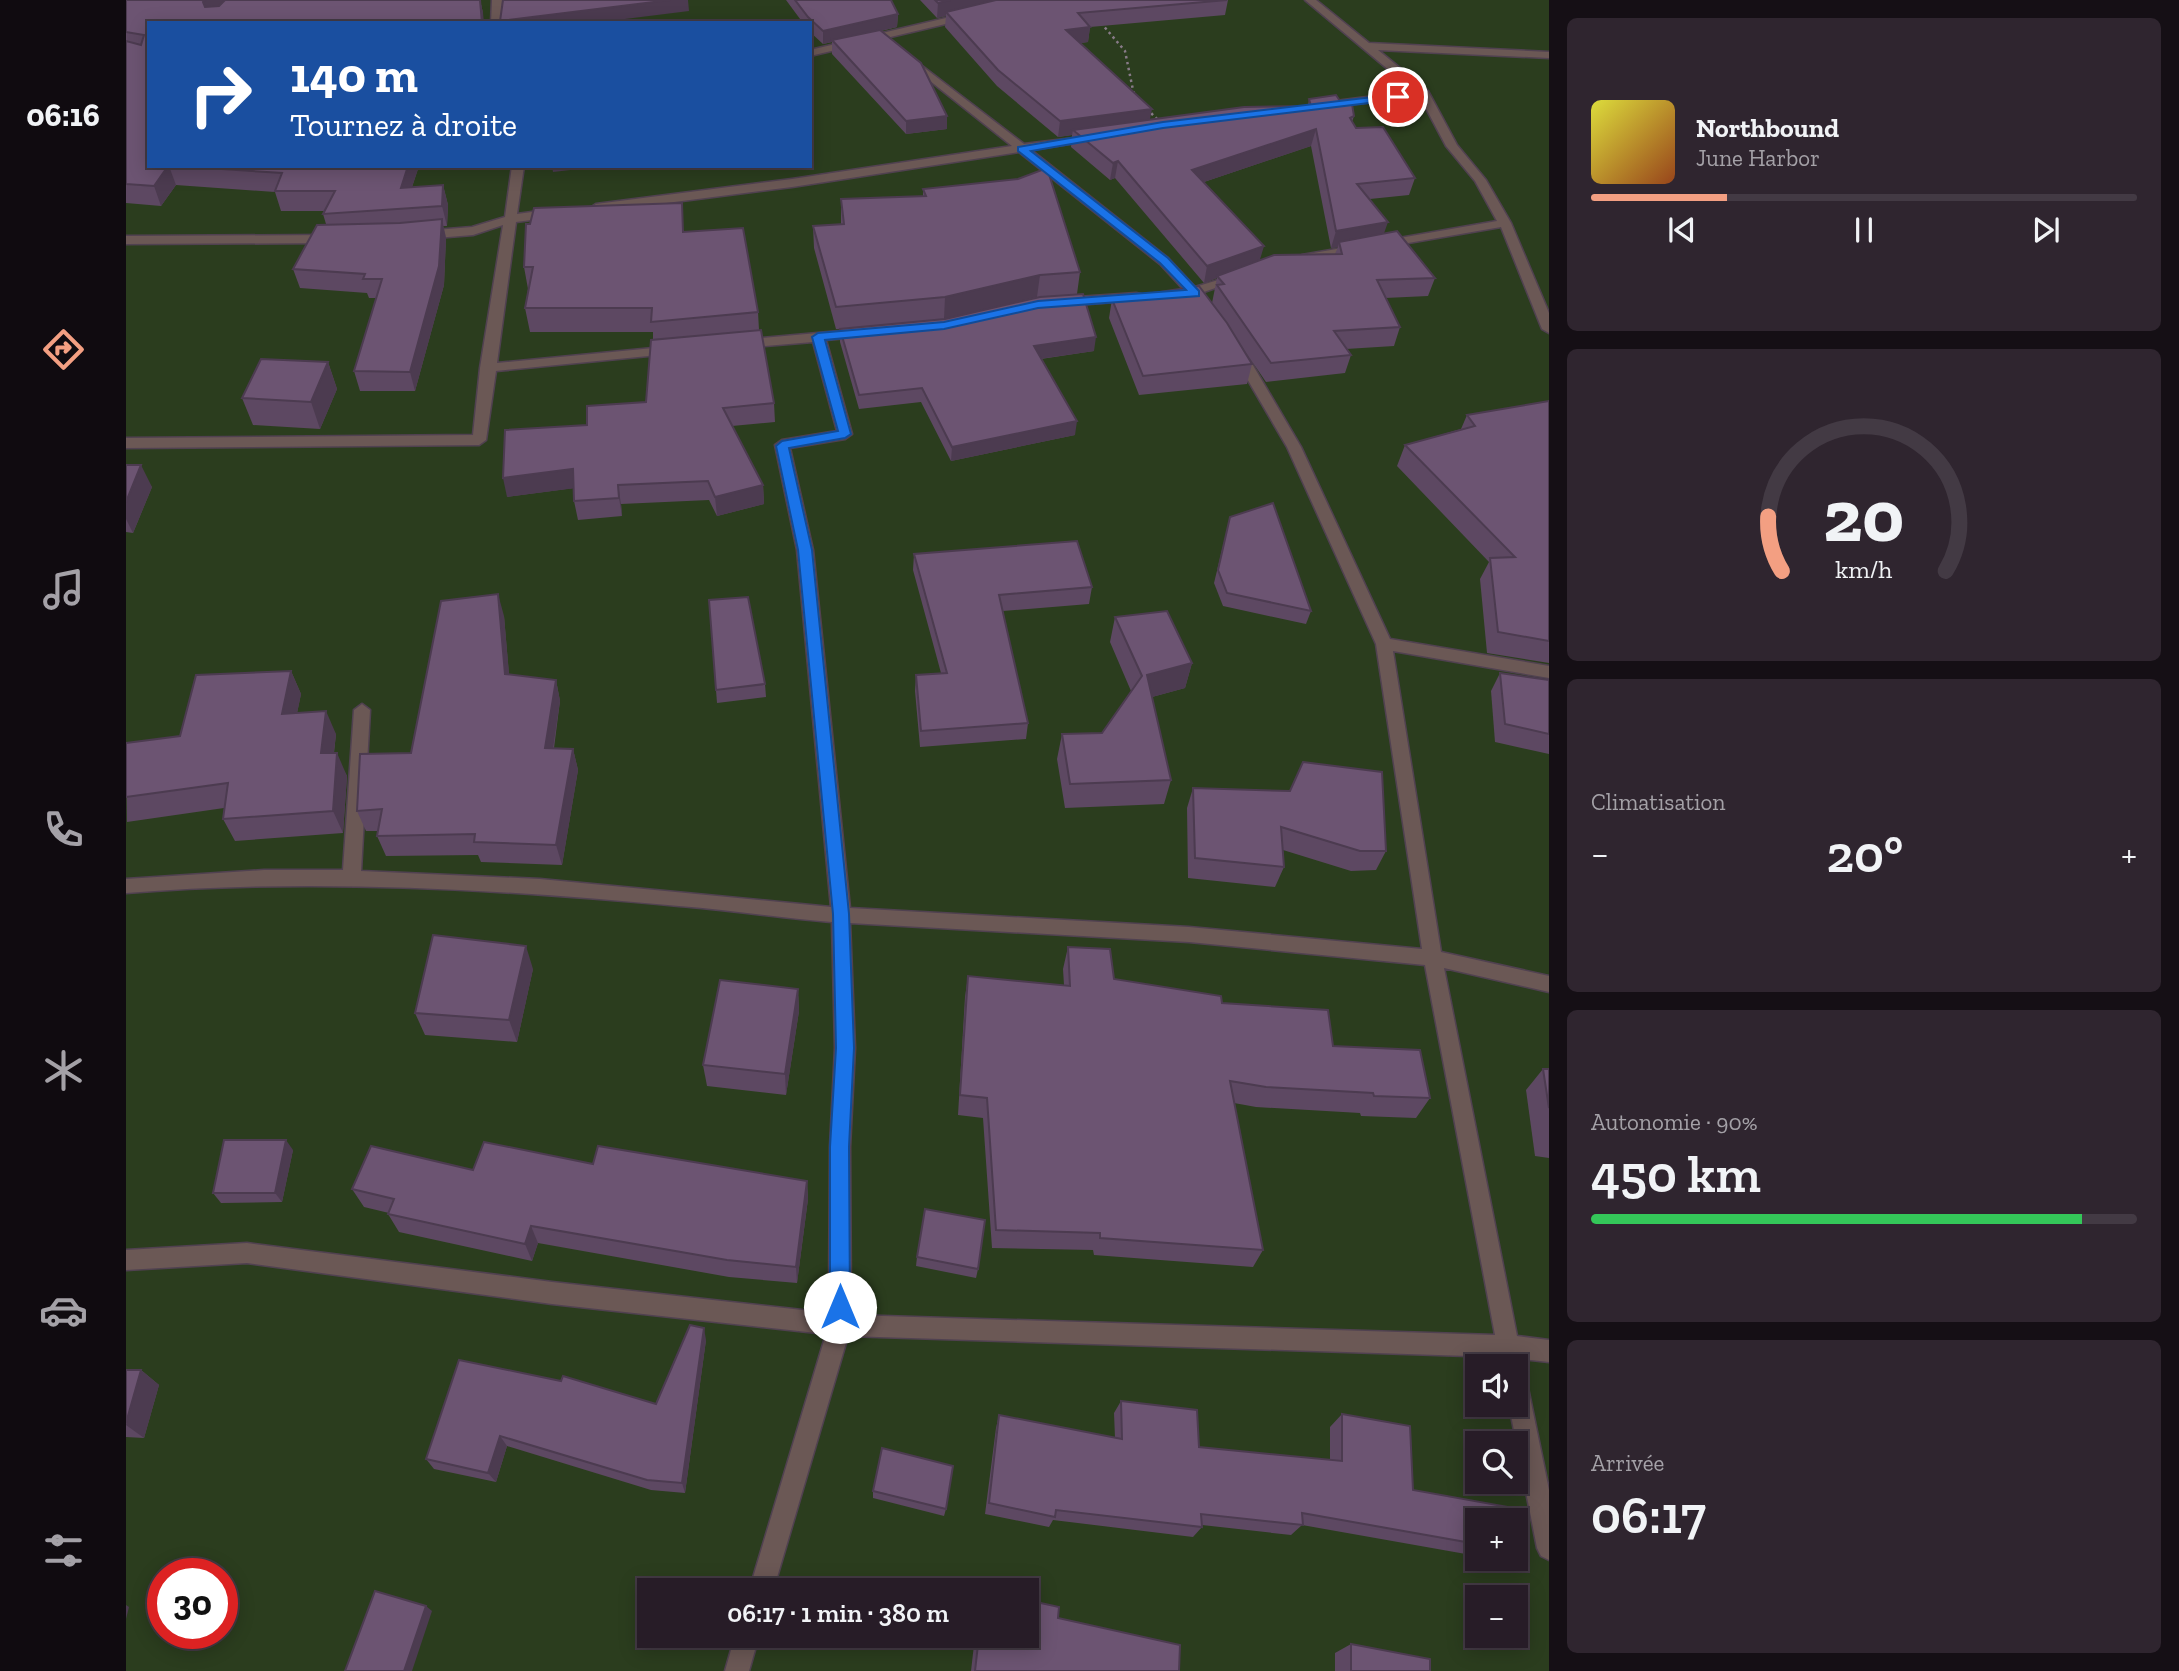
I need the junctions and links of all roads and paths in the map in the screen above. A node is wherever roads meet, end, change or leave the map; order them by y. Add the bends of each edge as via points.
1 (496, 0) edge
2 (1310, 0) edge
3 (977, 13) edge
4 (1100, 19) edge
5 (496, 21) edge
6 (882, 37) junction
7 (1367, 46) junction
8 (812, 53) edge
9 (1549, 55) edge
10 (1424, 93) junction
11 (1301, 108) edge
12 (1163, 125) joint
13 (1022, 149) junction
14 (518, 168) edge
15 (510, 219) junction
16 (1505, 223) junction
17 (413, 236) edge
18 (344, 239) edge
19 (126, 240) edge
20 (1286, 262) edge
21 (1247, 274) edge
22 (1195, 293) junction
23 (1051, 303) edge
24 (1216, 321) edge
25 (1549, 329) edge
26 (881, 331) edge
27 (818, 337) junction
28 (1231, 339) edge
29 (722, 346) edge
30 (694, 348) edge
31 (487, 368) junction
32 (126, 443) edge
33 (1384, 644) junction
34 (1549, 672) edge
35 (362, 710) dead end
36 (352, 875) junction
37 (126, 886) edge
38 (841, 914) junction
39 (1433, 958) junction
40 (1549, 984) edge
41 (126, 1260) edge
42 (840, 1325) junction
43 (1549, 1351) edge
44 (1509, 1354) edge
45 (1528, 1354) edge
46 (1465, 1355) edge
47 (1523, 1417) edge
48 (1549, 1548) edge
49 (765, 1578) edge
50 (744, 1648) edge
51 (737, 1671) edge

1 - 5 street
2 - 7 street
3 - 6 street
4 - 12 path via 1125,51 1132,92
6 - 8 street
6 - 13 street
7 - 9 street
7 - 10 street
10 - 11 street
10 - 16 street via 1452,146 1480,180
12 - 13 street
13 - 15 street
13 - 22 street via 1164,261
14 - 15 street
15 - 17 street via 473,230
15 - 31 street
16 - 20 street
16 - 25 street
18 - 19 street
21 - 22 street
22 - 23 street
22 - 24 street
26 - 27 street
27 - 29 street
27 - 38 street via 845,434 782,446 805,550
28 - 33 street via 1294,447
30 - 31 street
31 - 32 street via 479,440
33 - 34 street
33 - 39 street
35 - 36 street
36 - 37 street
36 - 38 street
38 - 39 street via 1244,939
38 - 42 street via 845,1048
39 - 40 street
39 - 44 street
41 - 42 street via 247,1253
42 - 46 street
42 - 49 street
43 - 45 street
47 - 48 street
50 - 51 street

